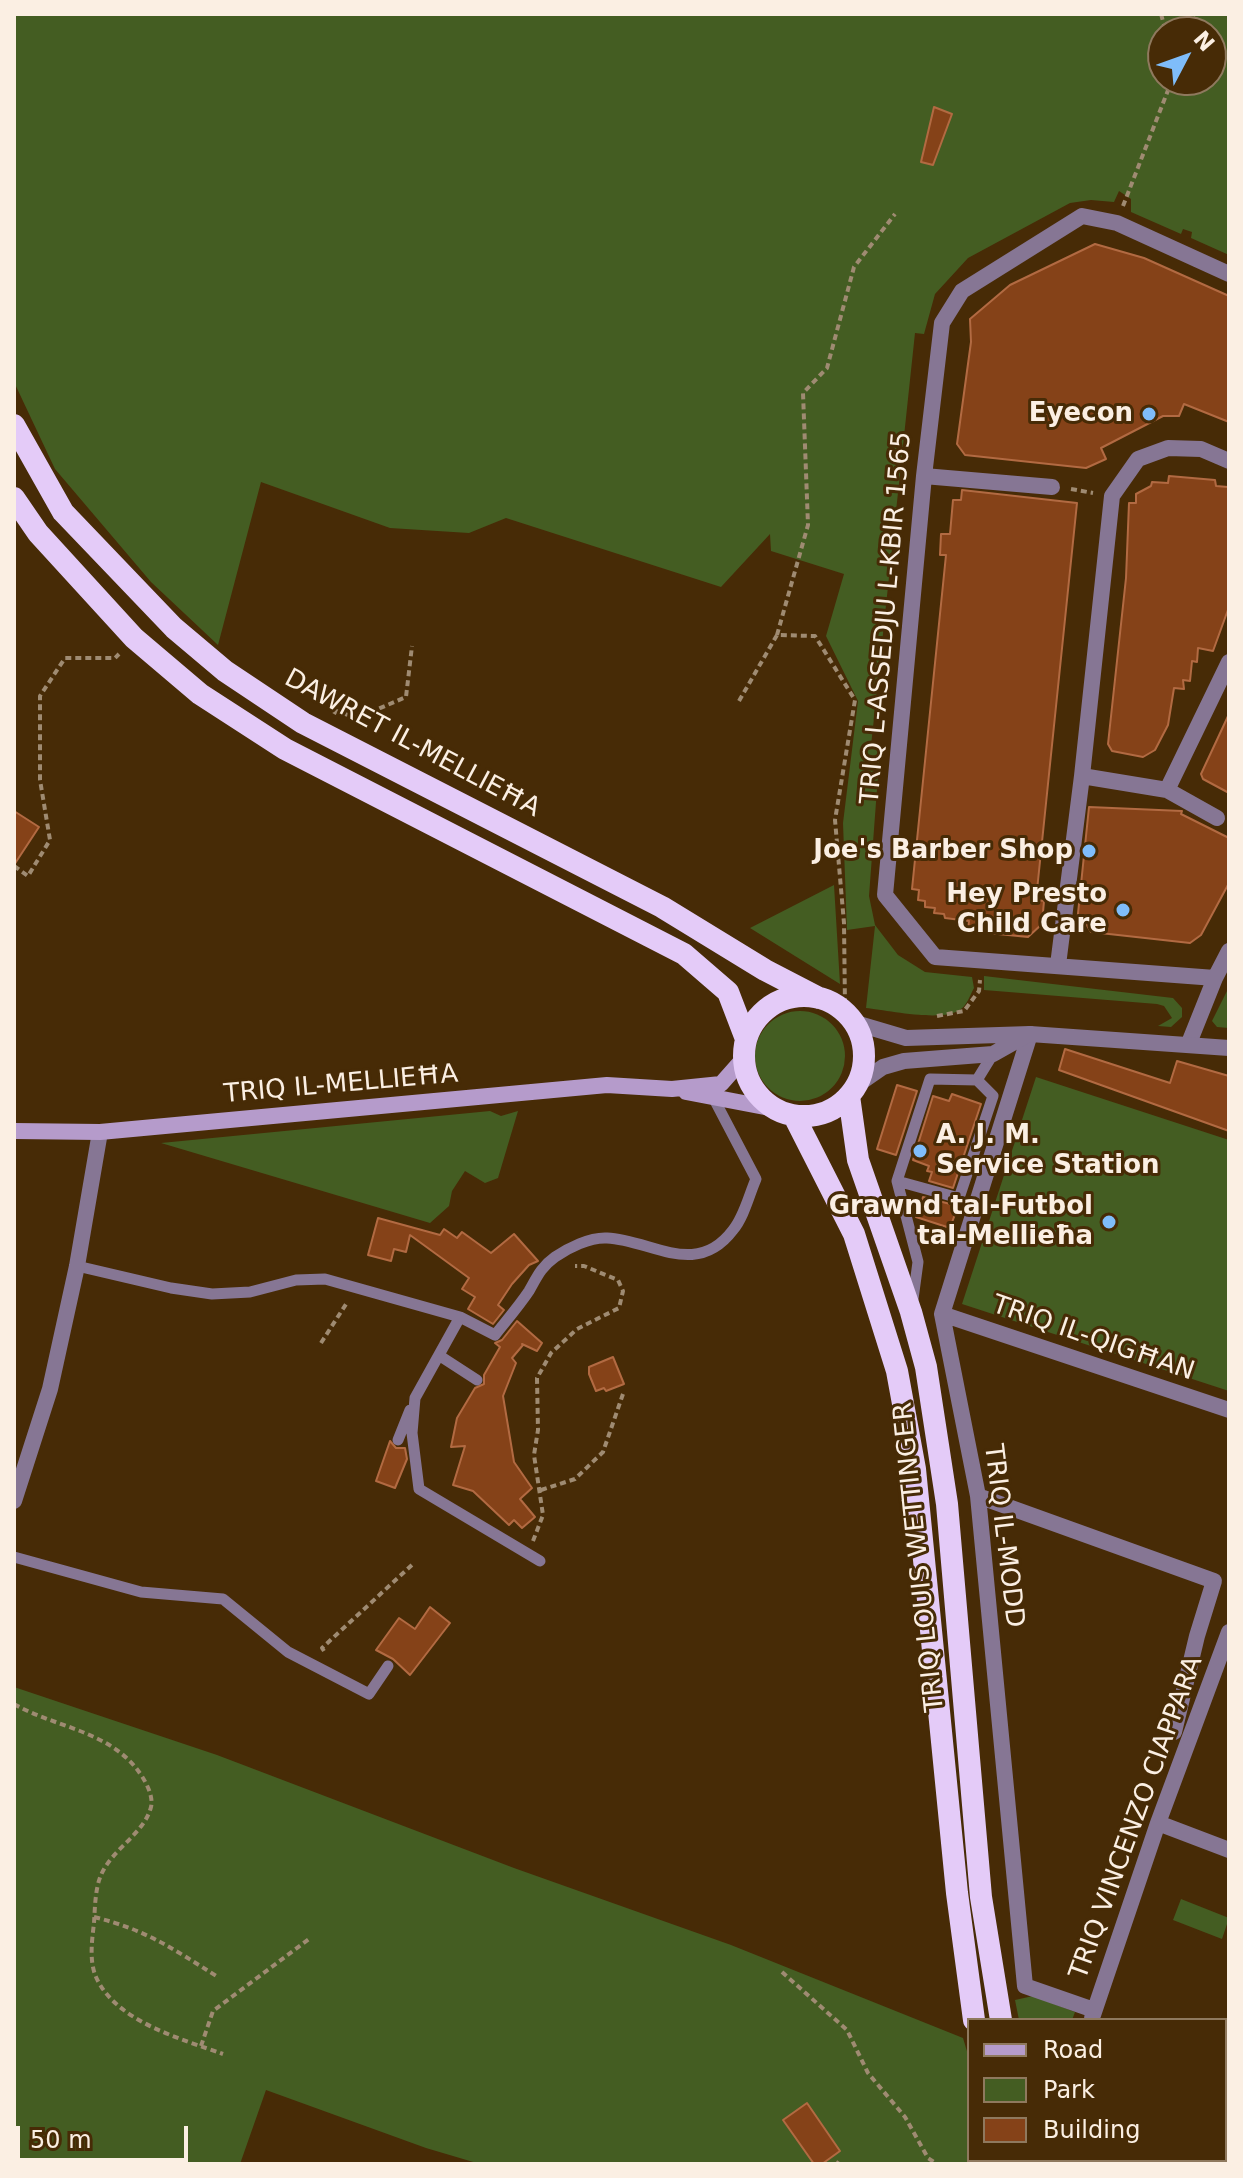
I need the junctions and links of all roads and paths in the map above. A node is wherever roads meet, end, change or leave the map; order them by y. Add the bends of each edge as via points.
1 (1166, 96) edge
2 (895, 214) dead end
3 (1117, 223) junction
4 (1229, 274) edge
5 (14, 425) edge
6 (1229, 461) edge
7 (924, 476) junction
8 (1052, 487) joint
9 (1112, 496) junction
10 (14, 498) edge
11 (777, 635) junction
12 (134, 638) junction
13 (412, 646) dead end
14 (1229, 662) edge
15 (739, 701) dead end
16 (323, 733) junction
17 (1082, 776) junction
18 (1167, 790) junction
19 (1217, 818) dead end
20 (14, 866) edge
21 (1229, 951) edge
22 (983, 962) junction
23 (1058, 965) junction
24 (1215, 978) junction
25 (819, 998) junction
26 (964, 1011) dead end
27 (848, 1017) junction
28 (1030, 1034) junction
29 (1189, 1043) junction
30 (1229, 1048) edge
31 (745, 1049) junction
32 (993, 1054) junction
33 (977, 1080) junction
34 (672, 1089) junction
35 (853, 1091) junction
36 (714, 1099) junction
37 (784, 1112) junction
38 (14, 1131) edge
39 (100, 1132) junction
40 (897, 1181) junction
41 (545, 1265) junction
42 (77, 1266) junction
43 (355, 1289) junction
44 (911, 1312) junction
45 (942, 1314) junction
46 (460, 1317) junction
47 (321, 1343) dead end
48 (440, 1356) junction
49 (477, 1380) dead end
50 (624, 1391) dead end
51 (415, 1398) junction
52 (1229, 1410) edge
53 (398, 1440) dead end
54 (541, 1490) junction
55 (978, 1496) junction
56 (14, 1501) edge
57 (529, 1555) junction
58 (14, 1557) edge
59 (540, 1561) dead end
60 (414, 1563) dead end
61 (1229, 1632) edge
62 (388, 1666) dead end
63 (338, 1678) junction
64 (14, 1704) edge
65 (1174, 1732) dead end
66 (1158, 1823) junction
67 (1229, 1850) edge
68 (94, 1917) junction
69 (309, 1939) dead end
70 (782, 1972) dead end
71 (218, 1977) dead end
72 (1093, 2015) edge
73 (974, 2018) edge
74 (1001, 2018) edge
75 (201, 2046) junction
76 (223, 2054) dead end
77 (937, 2164) edge

1 - 3 path
2 - 11 path via 854,267 827,368 803,393 808,525
3 - 4 street, TRIQ L-ASSEDJU L-KBIR 1565
3 - 7 street, TRIQ L-ASSEDJU L-KBIR 1565 via 1082,216 962,291 942,323
5 - 16 highway, DAWRET IL-MELLIEĦA via 63,512 174,628 225,671
6 - 9 street via 1201,449 1168,448 1138,459
7 - 8 street
7 - 22 street, TRIQ L-ASSEDJU L-KBIR 1565 via 885,895 935,957
8 - 9 path
9 - 17 street
10 - 12 highway via 38,533
11 - 15 path
11 - 27 path via 815,636 855,700 835,820
12 - 20 path via 115,658 65,658 40,696 40,780 50,840 28,876
12 - 31 highway via 200,694 285,749 684,954 728,992
13 - 16 path via 406,697 357,718 336,711
14 - 18 street
16 - 25 highway, DAWRET IL-MELLIEĦA via 662,907
17 - 18 street
17 - 23 street
18 - 19 street
21 - 24 street
22 - 23 street, TRIQ L-ASSEDJU L-KBIR 1565
22 - 26 path via 979,991
23 - 24 street, TRIQ L-ASSEDJU L-KBIR 1565
24 - 29 street
25 - 27 highway
25 - 31 highway via 775,1003 758,1017
27 - 28 street via 906,1038
27 - 35 highway via 863,1045 863,1066
28 - 29 street
28 - 32 street
28 - 45 street, TRIQ IL-MODD
29 - 30 street
31 - 34 main road, TRIQ IL-MELLIEĦA via 721,1084
31 - 37 highway via 747,1075 759,1096
32 - 33 lane
32 - 35 street via 904,1061 883,1067
33 - 40 lane via 930,1079
33 - 40 lane via 993,1096 959,1198
34 - 36 main road, TRIQ IL-MELLIEĦA
34 - 39 main road, TRIQ IL-MELLIEĦA via 607,1085
35 - 37 highway via 816,1115
35 - 44 highway, TRIQ LOUIS WETTINGER via 858,1160
36 - 37 main road, TRIQ IL-MELLIEĦA
36 - 41 lane via 756,1179 728,1236 687,1256 603,1238 571,1248
37 - 73 highway, TRIQ LOUIS WETTINGER via 854,1234 897,1371 915,1469
38 - 39 main road, TRIQ IL-MELLIEĦA
39 - 42 street
40 - 44 lane via 918,1262
41 - 46 lane via 495,1335
41 - 54 path via 584,1266 618,1280 623,1291 619,1308 577,1329 551,1353 537,1378 534,1455
42 - 43 lane via 212,1294 250,1292 296,1280 325,1279
42 - 56 street via 50,1389
43 - 46 lane
43 - 47 path
44 - 74 highway, TRIQ LOUIS WETTINGER via 926,1367 947,1504 981,1897
45 - 52 street, TRIQ IL-QIGĦAN
45 - 55 street, TRIQ IL-MODD
46 - 48 lane
48 - 49 lane
48 - 51 lane
50 - 54 path via 603,1452 575,1479
51 - 53 lane
51 - 57 lane via 412,1433 419,1489
54 - 57 path via 543,1515
55 - 65 street via 1214,1581
55 - 72 street, TRIQ IL-MODD via 1025,1986
57 - 59 lane
58 - 63 lane via 141,1592 223,1599 288,1652
60 - 63 path via 322,1648
61 - 66 street, TRIQ VINCENZO CIAPPARA
62 - 63 lane via 369,1694
64 - 68 path via 88,1733 123,1755 148,1787 150,1811 110,1858 100,1877
66 - 67 street
66 - 72 street, TRIQ VINCENZO CIAPPARA
68 - 71 path via 157,1938
68 - 75 path via 91,1949 96,1977 111,1999 134,2017
69 - 75 path via 213,2011
70 - 77 path via 847,2030 868,2073
75 - 76 path

